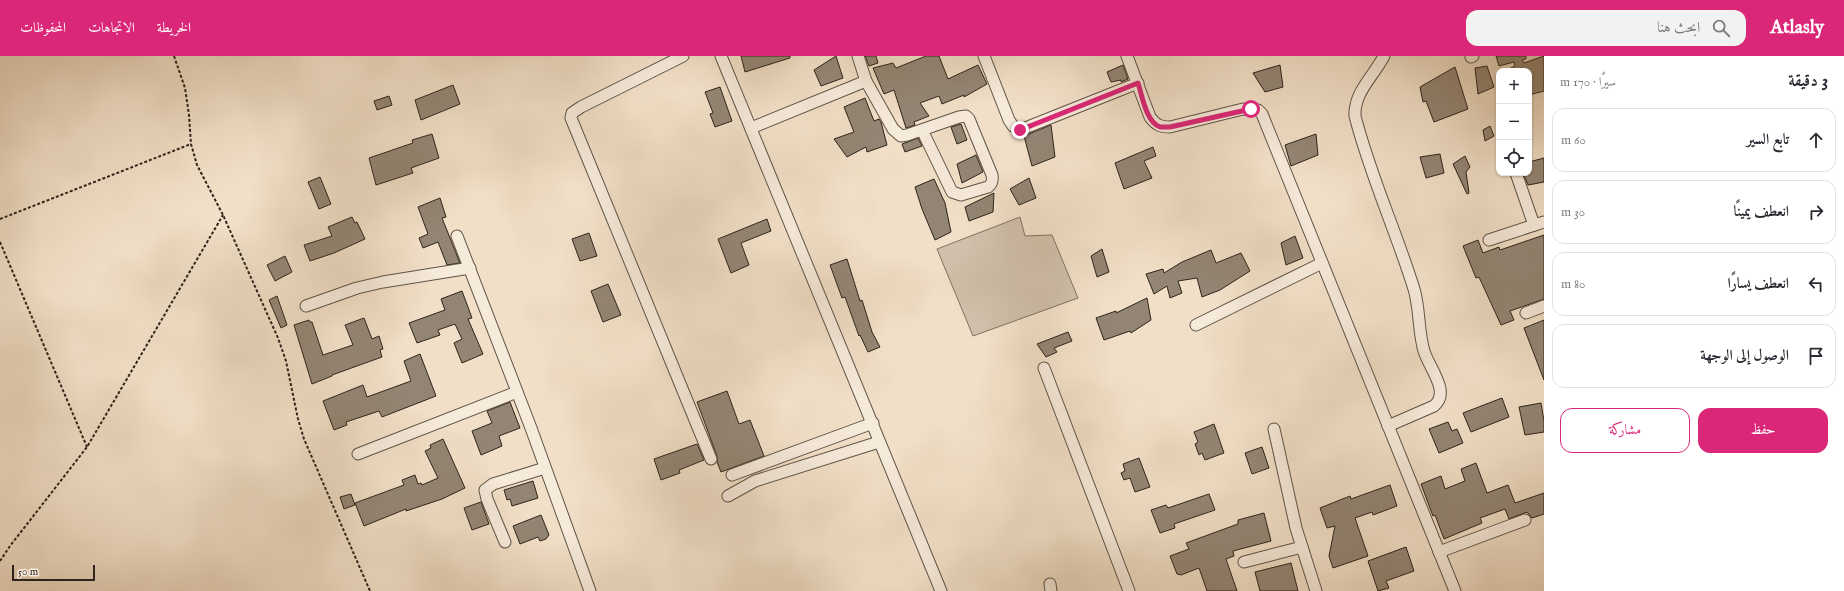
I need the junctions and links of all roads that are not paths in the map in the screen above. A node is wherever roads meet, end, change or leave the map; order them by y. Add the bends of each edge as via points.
1 (683, 56) edge
2 (721, 56) edge
3 (858, 56) edge
4 (984, 56) edge
5 (1128, 56) edge
6 (1384, 56) edge
7 (866, 81) junction
8 (1138, 83) junction
9 (751, 128) junction
10 (922, 130) junction
11 (1517, 176) edge
12 (1539, 224) edge
13 (457, 236) dead end
14 (1489, 240) dead end
15 (1322, 263) junction
16 (470, 268) junction
17 (306, 306) dead end
18 (1544, 306) edge
19 (1526, 313) dead end
20 (1196, 325) dead end
21 (1044, 368) dead end
22 (517, 392) junction
23 (873, 423) junction
24 (1388, 426) junction
25 (1274, 428) dead end
26 (879, 442) junction
27 (358, 454) dead end
28 (711, 458) dead end
29 (545, 468) junction
30 (732, 475) dead end
31 (728, 496) dead end
32 (1525, 520) dead end
33 (505, 542) dead end
34 (1302, 547) junction
35 (1439, 552) junction
36 (1244, 562) dead end
37 (590, 591) edge
38 (941, 591) edge
39 (1129, 591) edge
40 (1316, 591) edge
41 (1455, 591) edge

1 - 28 street via 581,107 572,113 571,118
2 - 9 street
3 - 7 street
4 - 8 street via 1009,120 1020,130
5 - 8 street
6 - 24 street via 1360,91 1355,105 1355,116 1379,194 1401,248 1414,291 1424,353 1442,395 1434,406
7 - 9 street
7 - 10 street via 897,134 901,136
8 - 15 street via 1150,117 1161,127 1243,109 1258,110 1262,114
9 - 23 street
10 - 10 street via 966,116 992,175 991,185 961,195 952,192
11 - 12 street
12 - 14 street
13 - 16 street
15 - 20 street
15 - 24 street
16 - 17 street via 382,282
16 - 22 street
18 - 19 street
21 - 39 street
22 - 27 street
22 - 29 street
23 - 26 street
23 - 30 street
24 - 35 street
25 - 34 street
26 - 31 street via 755,481
26 - 38 street
29 - 33 street via 493,484 485,490
29 - 37 street
32 - 35 street
34 - 36 street
34 - 40 street
35 - 41 street

